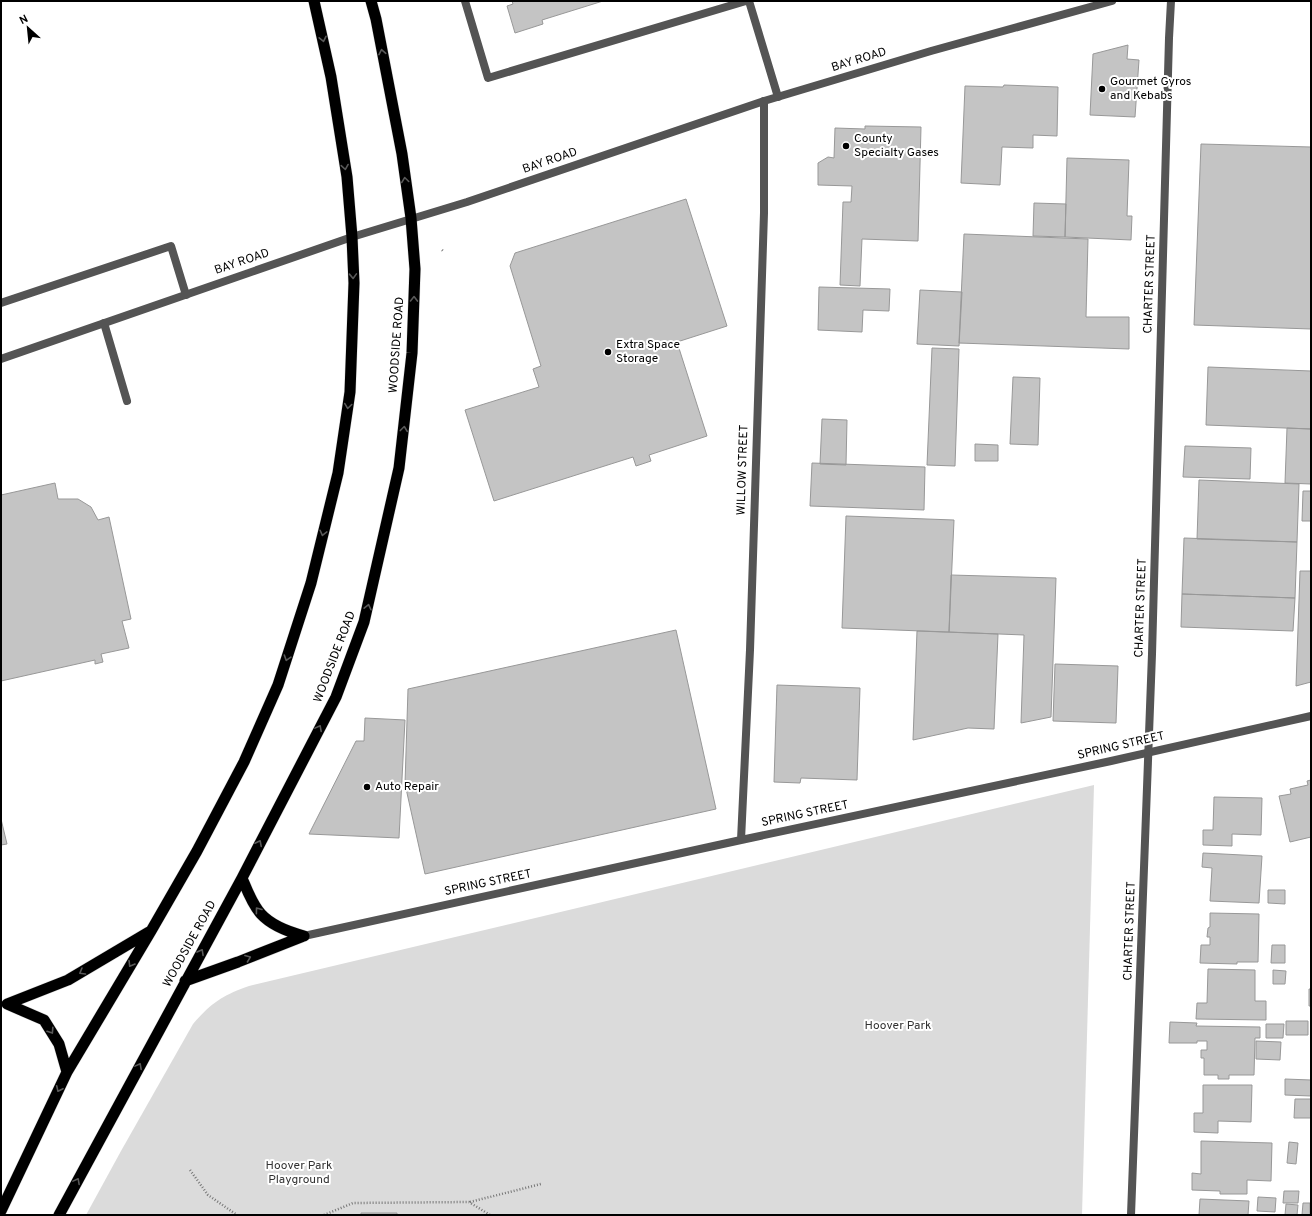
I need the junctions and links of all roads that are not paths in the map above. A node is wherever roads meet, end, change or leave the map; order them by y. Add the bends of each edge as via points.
1 (314, 1) edge
2 (371, 1) edge
3 (465, 1) edge
4 (747, 1) edge
5 (1112, 1) edge
6 (1171, 1) edge
7 (778, 98) junction
8 (764, 101) junction
9 (411, 218) junction
10 (352, 237) junction
11 (186, 295) junction
12 (1, 303) edge
13 (104, 323) junction
14 (1, 359) edge
15 (127, 401) dead end
16 (1311, 716) edge
17 (1148, 752) junction
18 (741, 840) junction
19 (242, 878) junction
20 (151, 931) junction
21 (304, 936) junction
22 (185, 981) junction
23 (4, 1005) edge
24 (67, 1072) junction
25 (1, 1211) edge
26 (59, 1215) edge
27 (1131, 1215) edge

1 -> 10 highway via 331,77 347,177
9 -> 2 highway, WOODSIDE ROAD via 402,154
3 - 4 street via 488,78
4 - 7 street
5 - 7 street, BAY ROAD via 931,51
6 - 17 street, CHARTER STREET
7 - 8 street, BAY ROAD
8 - 9 street, BAY ROAD via 467,202
8 - 18 street, WILLOW STREET via 763,221
9 - 10 street, BAY ROAD
19 -> 9 highway, WOODSIDE ROAD via 336,697 364,622 399,468 412,353 414,269
10 - 11 street, BAY ROAD
10 -> 20 highway via 354,283 350,392 338,473 311,583 278,685 244,762
11 - 12 street via 171,246
11 - 13 street, BAY ROAD
13 - 14 street, BAY ROAD
13 - 15 street
16 - 17 street, SPRING STREET
17 - 18 street, SPRING STREET
17 - 27 street, CHARTER STREET
18 - 21 street, SPRING STREET
21 -> 19 highway via 288,931 262,915 254,905
22 -> 19 highway, WOODSIDE ROAD
20 -> 23 highway via 68,980
20 -> 24 highway
22 -> 21 highway
26 -> 22 highway, WOODSIDE ROAD
23 -> 24 highway via 44,1020 59,1044
24 -> 25 highway

